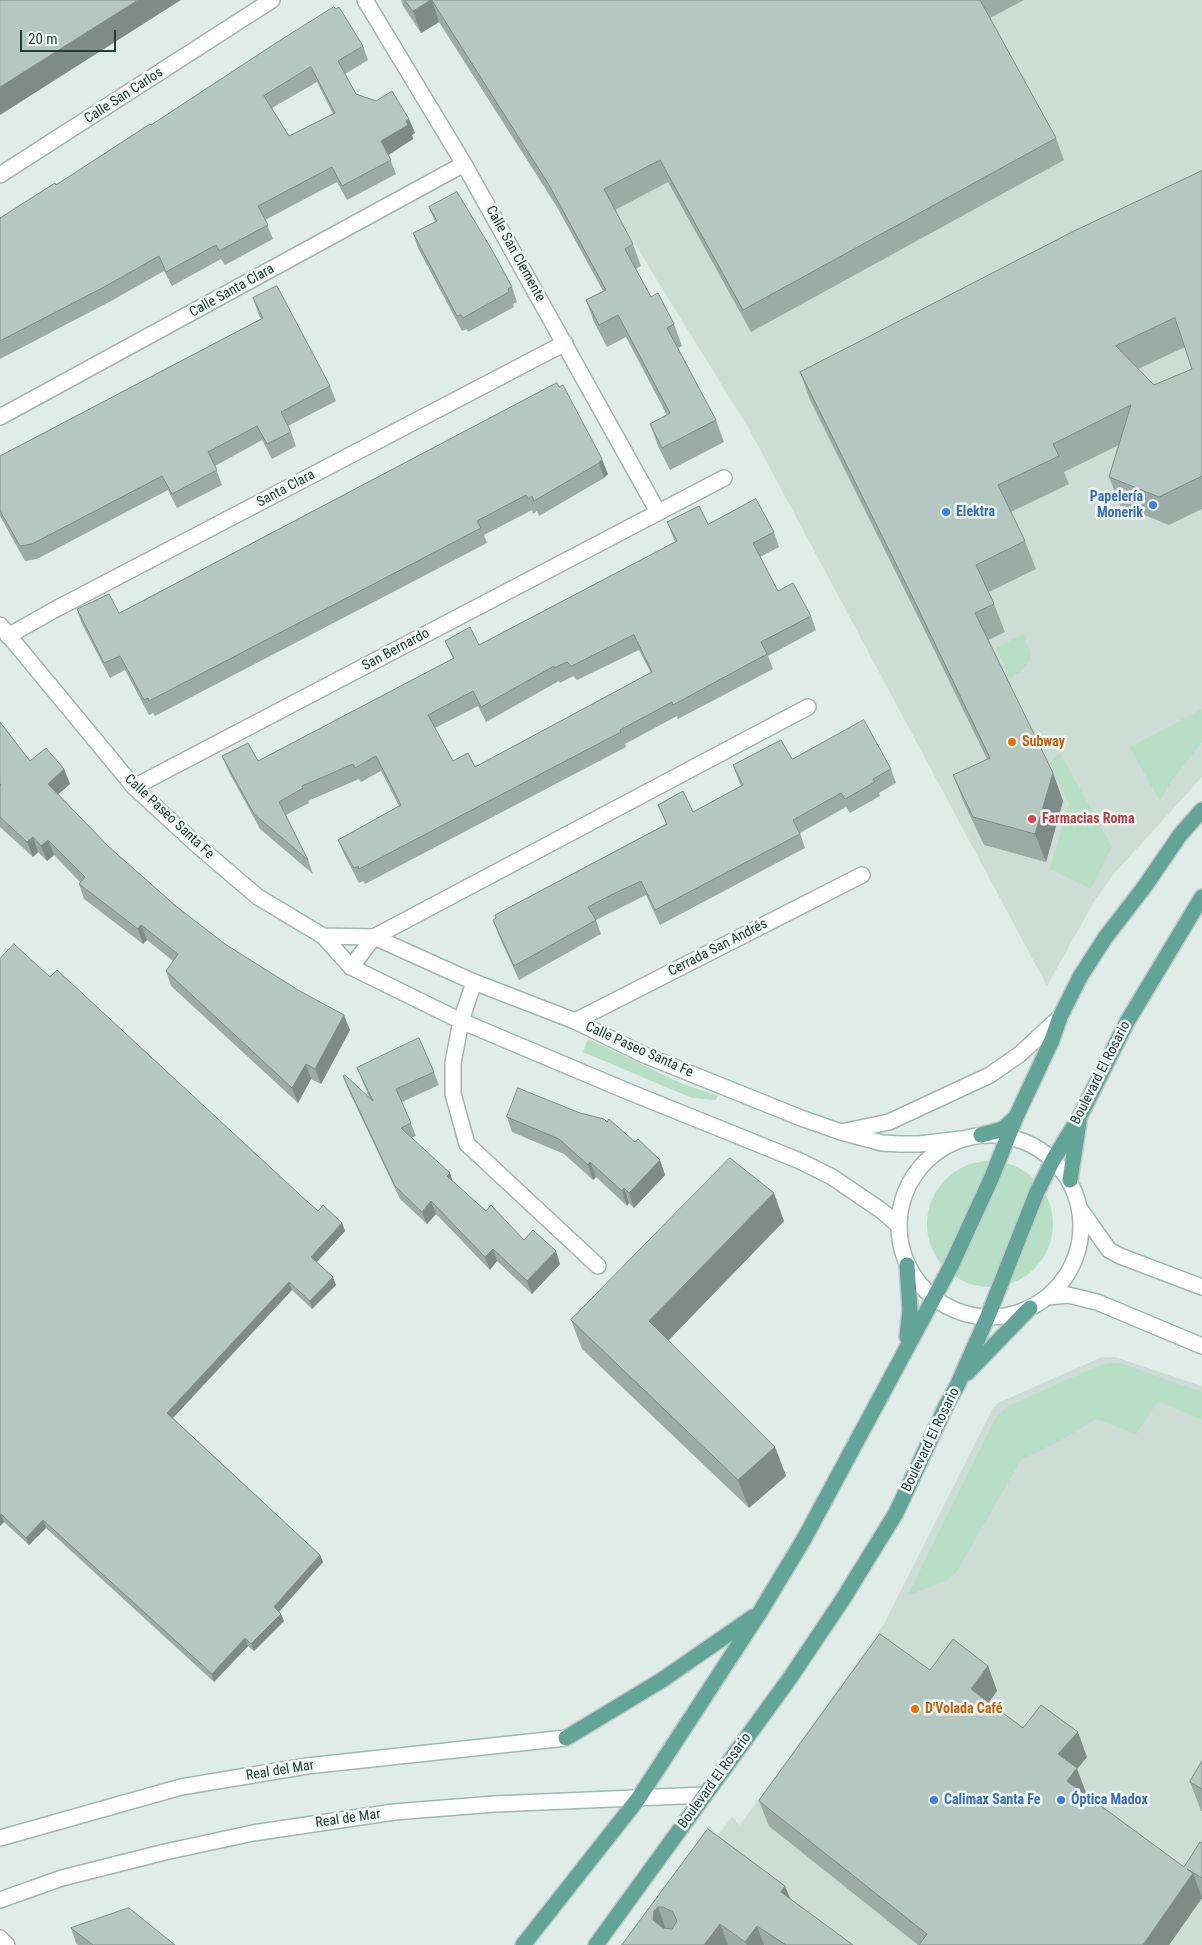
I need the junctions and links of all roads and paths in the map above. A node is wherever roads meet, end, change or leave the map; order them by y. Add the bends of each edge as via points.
1 (272, 0) edge
2 (365, 0) edge
3 (464, 164) junction
4 (0, 175) edge
5 (565, 343) junction
6 (0, 417) edge
7 (724, 478) dead end
8 (658, 512) junction
9 (4, 631) edge
10 (808, 707) dead end
11 (134, 787) junction
12 (1202, 810) edge
13 (862, 875) dead end
14 (1202, 897) edge
15 (323, 936) junction
16 (374, 937) junction
17 (350, 968) junction
18 (474, 982) junction
19 (1060, 1017) junction
20 (461, 1021) junction
21 (575, 1021) junction
22 (1016, 1117) junction
23 (1079, 1118) junction
24 (841, 1132) junction
25 (982, 1135) junction
26 (1008, 1136) junction
27 (961, 1139) junction
28 (1053, 1160) junction
29 (1070, 1180) junction
30 (1080, 1209) junction
31 (897, 1224) junction
32 (907, 1265) junction
33 (598, 1266) dead end
34 (1202, 1287) edge
35 (933, 1297) junction
36 (1048, 1297) junction
37 (1030, 1308) junction
38 (988, 1316) junction
39 (1202, 1346) edge
40 (906, 1348) junction
41 (957, 1386) junction
42 (760, 1612) junction
43 (566, 1738) joint
44 (705, 1795) junction
45 (638, 1799) junction
46 (0, 1838) edge
47 (0, 1900) edge
48 (0, 1938) edge
49 (7, 1945) edge
50 (523, 1945) edge
51 (596, 1945) edge

1 - 4 street, Calle San Carlos
2 - 3 street, Calle San Clemente
3 - 5 street, Calle San Clemente
3 - 6 street, Calle Santa Clara
5 - 8 street, Calle San Clemente
5 - 9 street, Santa Clara via 54,610
7 - 8 street, San Bernardo
8 - 11 street, San Bernardo
9 - 11 street, Calle Paseo Santa Fe
10 - 16 street
11 - 15 street, Calle Paseo Santa Fe via 258,897
12 - 19 main road via 1105,938
13 - 21 street, Cerrada San Andrés
14 - 23 main road, Boulevard El Rosario via 1127,1022
15 - 16 street, Calle Paseo Santa Fe
15 - 17 street, Calle Paseo Santa Fe
16 - 17 street
16 - 18 street, Calle Paseo Santa Fe
17 - 20 street, Calle Paseo Santa Fe
18 - 20 street
18 - 21 street, Calle Paseo Santa Fe
19 - 22 main road
19 - 24 street via 1020,1054 990,1075 889,1122
20 - 31 street, Calle Paseo Santa Fe via 800,1161 832,1177
20 - 33 street via 453,1064 453,1094 467,1144
21 - 24 street, Calle Paseo Santa Fe via 642,1054
22 - 25 main road via 1003,1130
22 - 26 main road
23 - 28 main road, Boulevard El Rosario
23 - 29 main road
24 - 27 street, Calle Paseo Santa Fe via 891,1144
25 - 26 street
25 - 27 street
26 - 28 street via 1032,1144
26 - 35 main road via 955,1258
27 - 31 street via 936,1152 916,1171 903,1196
28 - 29 street
28 - 38 main road, Boulevard El Rosario
29 - 30 street
30 - 34 street via 1109,1250
30 - 36 street via 1080,1242 1069,1272
31 - 32 street
32 - 35 street via 923,1289
32 - 40 main road via 910,1310
35 - 38 street via 946,1306 974,1316
35 - 40 main road
36 - 37 street
36 - 39 street via 1068,1295 1097,1302
37 - 38 street via 1002,1317
37 - 41 main road
38 - 41 main road, Boulevard El Rosario
40 - 42 main road via 804,1539
41 - 44 main road, Boulevard El Rosario via 896,1512 848,1592
42 - 43 main road via 670,1675
42 - 45 main road
43 - 46 street, Real del Mar via 307,1766 181,1787
44 - 45 street, Real de Mar
44 - 51 main road, Boulevard El Rosario
45 - 47 street, Real de Mar via 495,1804 394,1812 253,1833 62,1878
45 - 50 main road
48 - 49 street

